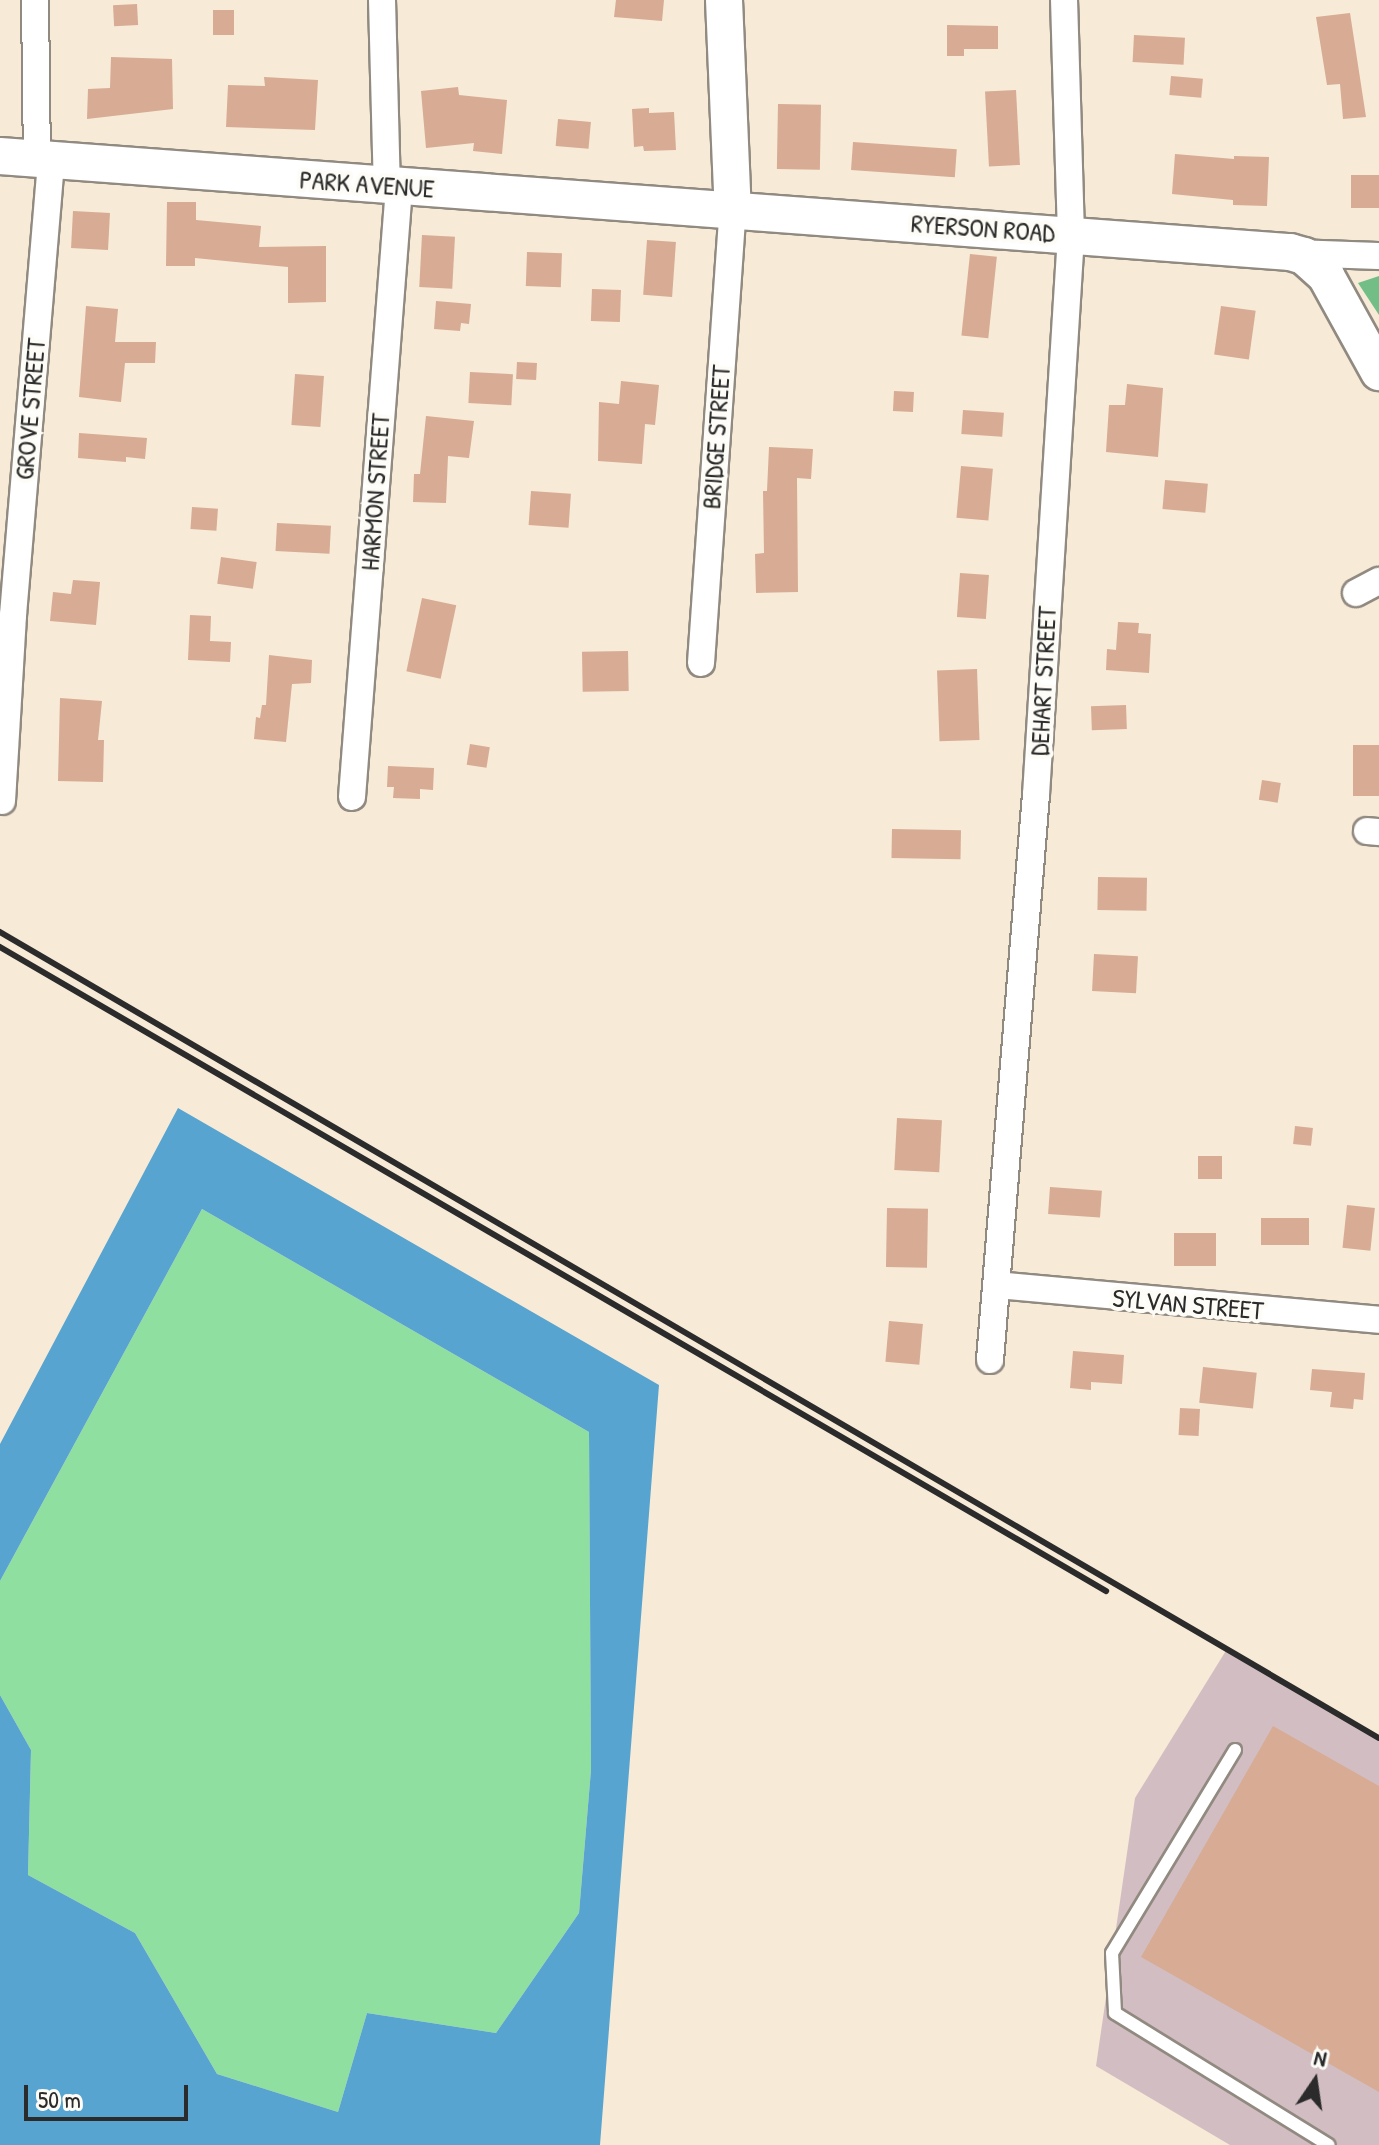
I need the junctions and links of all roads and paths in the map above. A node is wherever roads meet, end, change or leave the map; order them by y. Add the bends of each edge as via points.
1 (35, 0) edge
2 (382, 0) edge
3 (724, 0) edge
4 (1064, 0) edge
5 (0, 156) edge
6 (44, 159) junction
7 (393, 186) junction
8 (733, 211) junction
9 (1071, 235) junction
10 (1293, 253) junction
11 (1379, 256) edge
12 (1379, 372) edge
13 (701, 663) dead end
14 (352, 797) dead end
15 (2, 801) dead end
16 (997, 1285) junction
17 (1379, 1320) edge
18 (990, 1360) dead end
19 (1235, 1750) dead end
20 (1329, 2145) edge

1 - 6 street, GROVE STREET
2 - 7 street, HARMON STREET
3 - 8 street
4 - 9 street, DEHART STREET
5 - 6 street, PARK AVENUE
6 - 7 street, PARK AVENUE
6 - 15 street, GROVE STREET
7 - 8 street, PARK AVENUE
7 - 14 street, HARMON STREET
8 - 9 street, RYERSON ROAD
8 - 13 street, BRIDGE STREET
9 - 10 street, RYERSON ROAD
9 - 16 street, DEHART STREET via 1036,795
10 - 11 street
10 - 12 street via 1326,276
16 - 17 street, SYLVAN STREET
16 - 18 street, DEHART STREET
19 - 20 lane via 1112,1953 1115,2013

